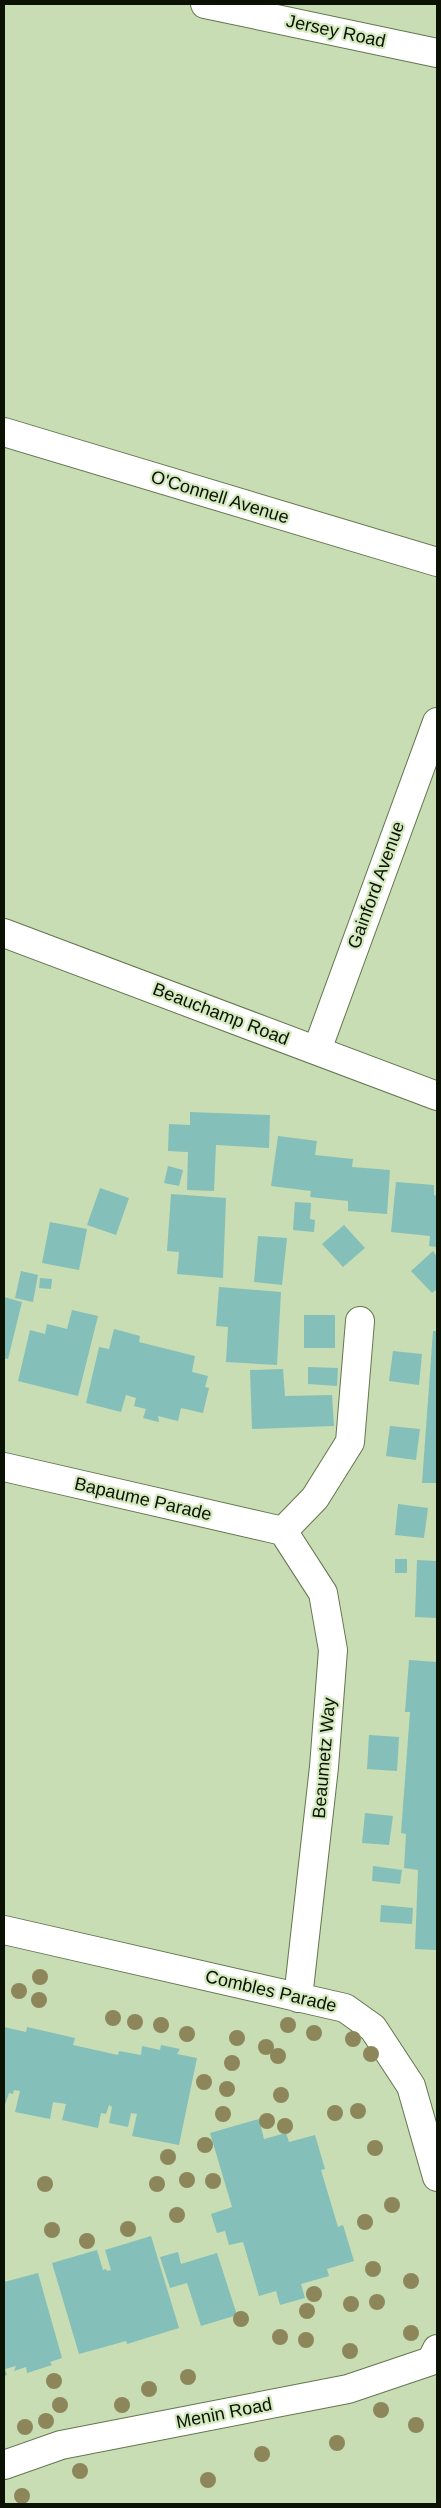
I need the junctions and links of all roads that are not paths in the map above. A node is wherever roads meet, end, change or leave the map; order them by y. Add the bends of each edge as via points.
1 (206, 4) edge
2 (437, 53) edge
3 (4, 432) edge
4 (437, 562) edge
5 (437, 722) edge
6 (4, 932) edge
7 (317, 1050) junction
8 (437, 1096) edge
9 (360, 1321) dead end
10 (4, 1467) edge
11 (283, 1531) junction
12 (4, 1930) edge
13 (298, 1998) junction
14 (436, 2166) edge
15 (437, 2349) edge
16 (4, 2465) edge

1 - 2 street, Jersey Road
3 - 4 street, O'Connell Avenue
5 - 7 street, Gainford Avenue
6 - 7 street, Beauchamp Road
7 - 8 street, Beauchamp Road
9 - 11 street via 350,1442 315,1498
10 - 11 street, Bapaume Parade
11 - 13 street, Beaumetz Way via 323,1593 333,1650 324,1767
12 - 13 street, Combles Parade
13 - 14 street, Combles Parade via 345,2008 373,2028 411,2086
15 - 16 street, Menin Road via 430,2361 348,2389 61,2445

